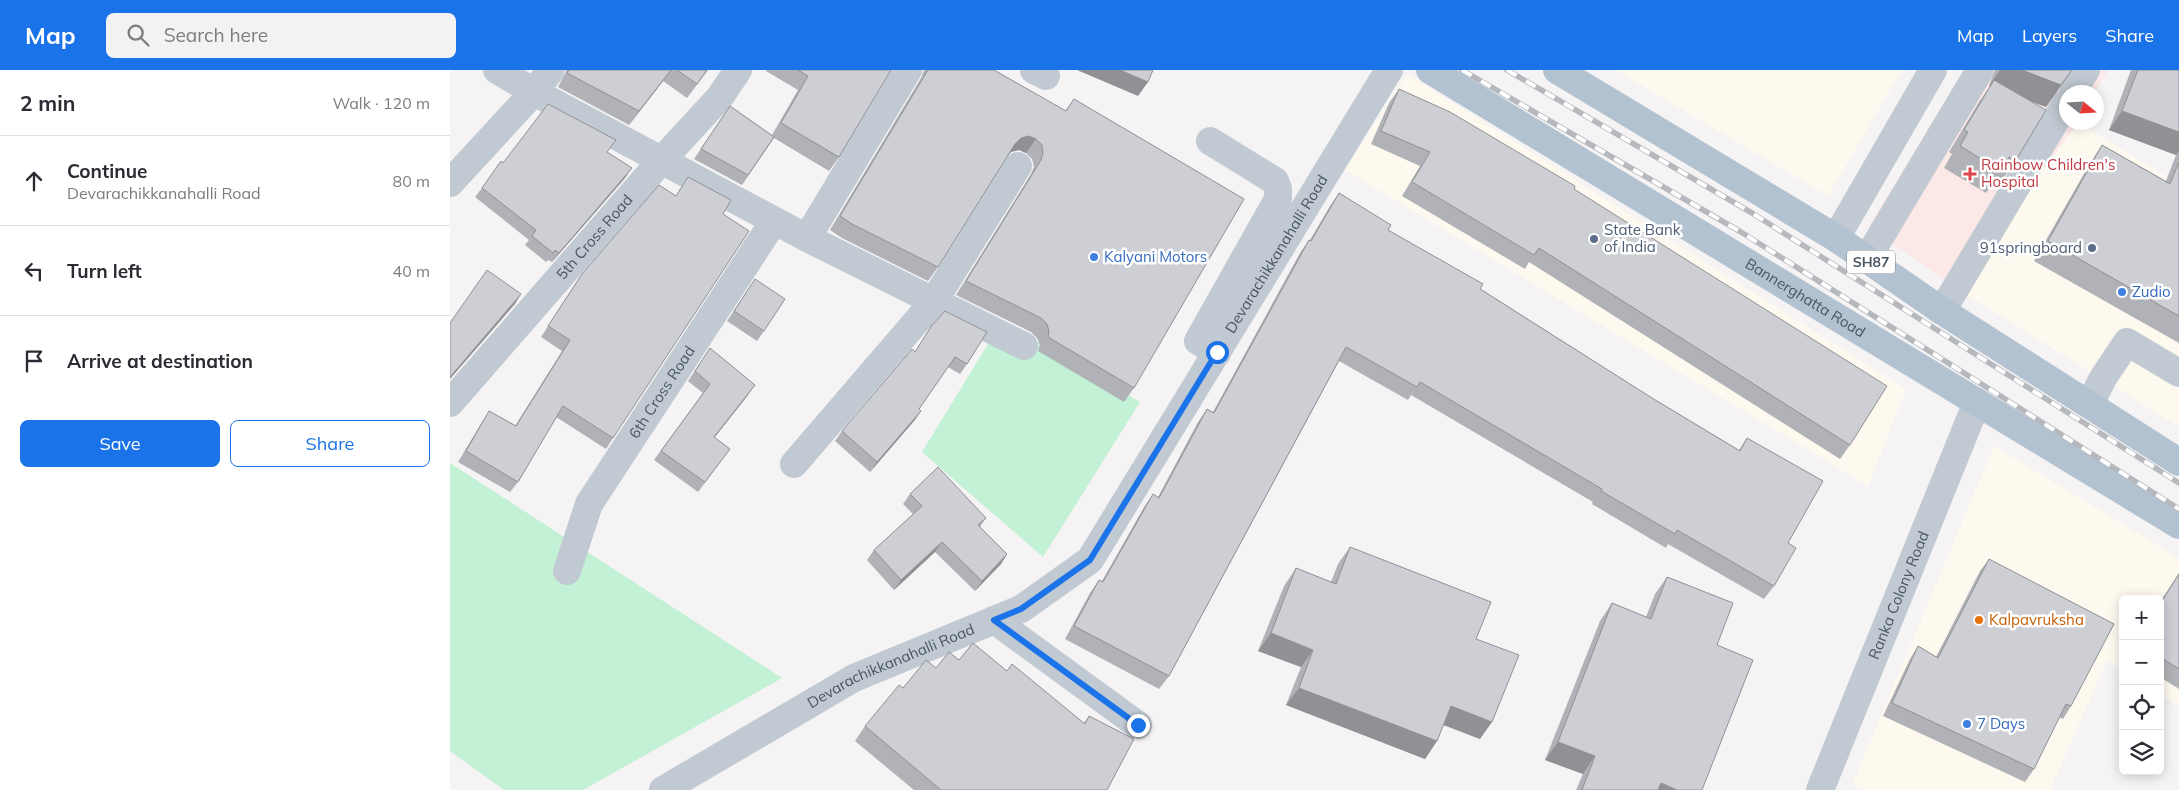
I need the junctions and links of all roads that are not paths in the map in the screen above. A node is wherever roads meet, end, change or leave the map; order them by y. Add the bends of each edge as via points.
1 (497, 70) edge
2 (550, 70) edge
3 (738, 70) edge
4 (908, 70) edge
5 (1389, 70) edge
6 (1430, 70) edge
7 (1557, 70) edge
8 (1933, 70) edge
9 (1980, 70) edge
10 (2086, 70) edge
11 (2077, 85) edge
12 (534, 92) junction
13 (2059, 115) edge
14 (1210, 141) dead end
15 (661, 161) junction
16 (1018, 166) dead end
17 (450, 183) edge
18 (774, 221) junction
19 (806, 238) junction
20 (1836, 238) junction
21 (1867, 259) junction
22 (934, 301) junction
23 (1942, 311) junction
24 (1024, 346) dead end
25 (1217, 352) junction
26 (2179, 373) edge
27 (1977, 402) junction
28 (450, 403) edge
29 (2090, 404) junction
30 (2179, 462) edge
31 (794, 464) dead end
32 (2179, 525) edge
33 (566, 571) dead end
34 (994, 620) junction
35 (1138, 725) dead end
36 (663, 790) edge
37 (1820, 790) edge

1 - 12 street
2 - 12 street
3 - 15 street, 5th Cross Road via 720,96
4 - 19 street
5 - 25 street, Devarachikkanahalli Road
6 - 27 main road, Bannerghatta Road
7 - 20 main road, SH87
8 - 20 street
9 - 21 street
10 - 11 street
12 - 15 street
12 - 17 street
13 - 23 street
14 - 25 street via 1275,181 1278,189 1278,199 1198,341
15 - 18 street
15 - 28 street, 5th Cross Road
16 - 22 street
18 - 19 street
18 - 33 street, 6th Cross Road via 589,504
19 - 22 street
20 - 21 main road, SH87
21 - 23 main road, SH87
22 - 24 street
22 - 31 street
23 - 29 main road, SH87
25 - 34 street, Devarachikkanahalli Road via 1090,560 1021,609
26 - 29 street via 2127,342
27 - 32 main road, Bannerghatta Road
27 - 37 street, Ranka Colony Road
29 - 30 main road, SH87
34 - 35 street
34 - 36 street, Devarachikkanahalli Road via 854,678

